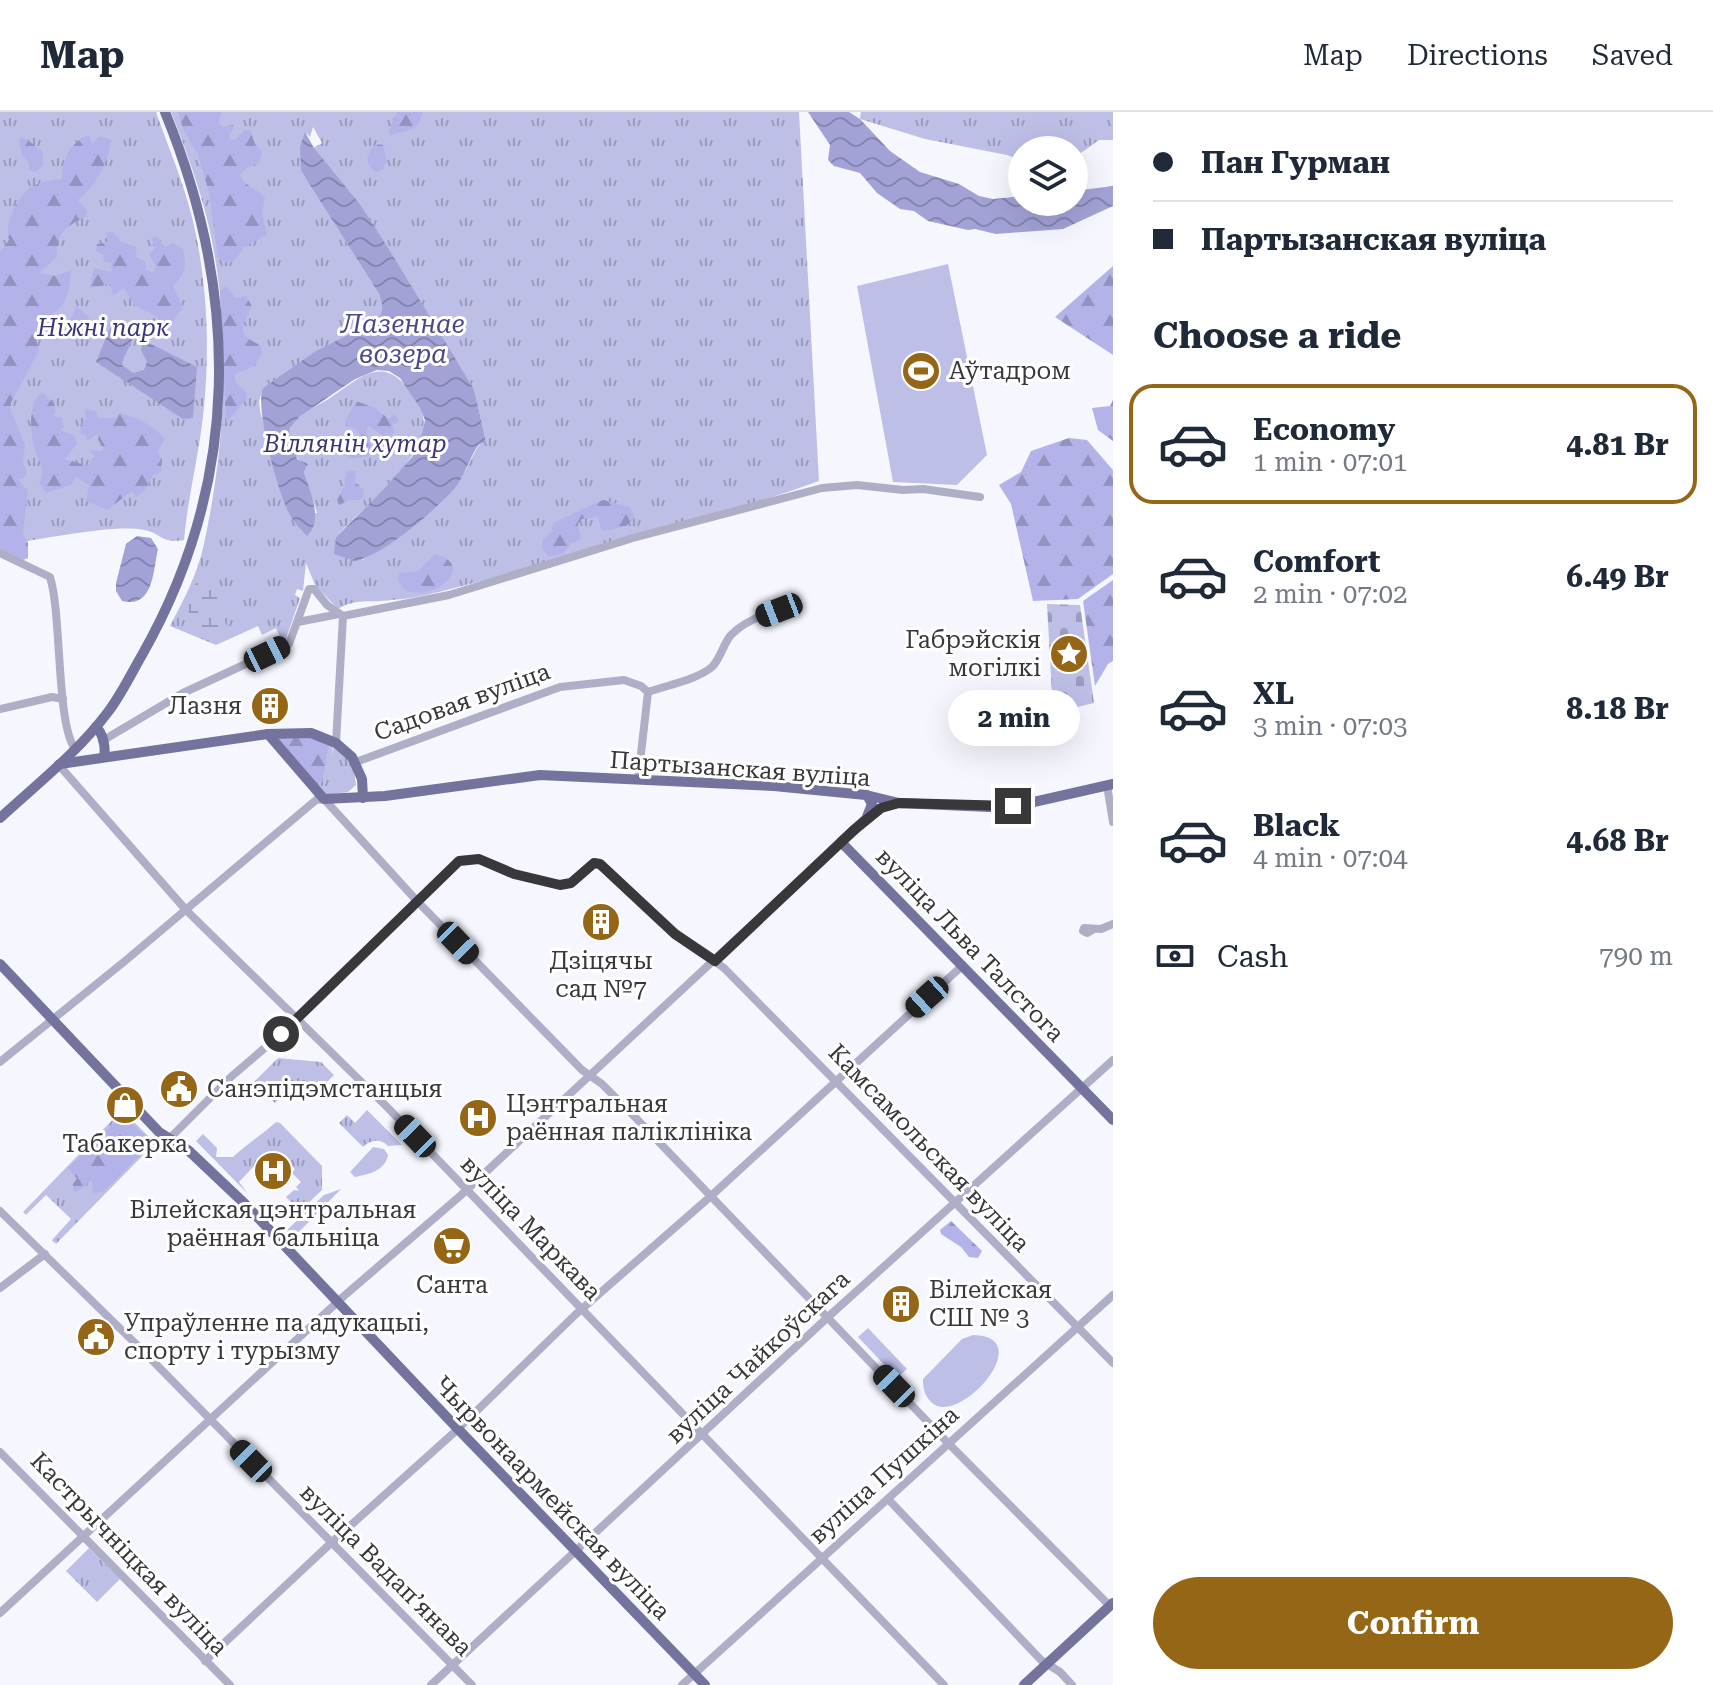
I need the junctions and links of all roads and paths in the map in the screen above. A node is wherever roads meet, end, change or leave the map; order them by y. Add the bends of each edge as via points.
1 (165, 112) edge
2 (980, 497) dead end
3 (0, 553) edge
4 (799, 606) dead end
5 (341, 615) junction
6 (298, 622) junction
7 (648, 692) junction
8 (63, 699) junction
9 (0, 709) edge
10 (96, 727) junction
11 (268, 734) junction
12 (102, 741) junction
13 (336, 743) junction
14 (76, 750) junction
15 (104, 757) junction
16 (356, 762) junction
17 (58, 764) junction
18 (638, 780) junction
19 (1110, 785) edge
20 (866, 795) junction
21 (363, 798) junction
22 (324, 799) junction
23 (899, 803) junction
24 (0, 818) edge
25 (866, 819) junction
26 (1113, 822) edge
27 (841, 842) junction
28 (417, 901) junction
29 (186, 910) junction
30 (1113, 924) edge
31 (1094, 929) dead end
32 (715, 961) junction
33 (0, 964) edge
34 (963, 965) junction
35 (298, 1018) junction
36 (51, 1019) junction
37 (1113, 1060) edge
38 (0, 1062) edge
39 (590, 1075) junction
40 (836, 1081) junction
41 (1081, 1089) junction
42 (1113, 1120) edge
43 (170, 1138) junction
44 (467, 1191) junction
45 (711, 1196) junction
46 (955, 1203) junction
47 (0, 1211) edge
48 (45, 1254) junction
49 (0, 1288) edge
50 (1113, 1295) edge
51 (338, 1302) junction
52 (581, 1309) junction
53 (828, 1317) junction
54 (1078, 1327) junction
55 (1113, 1363) edge
56 (211, 1419) junction
57 (458, 1429) junction
58 (703, 1434) junction
59 (948, 1443) junction
60 (0, 1452) edge
61 (888, 1499) junction
62 (84, 1535) junction
63 (331, 1543) junction
64 (577, 1552) junction
65 (822, 1558) junction
66 (1111, 1604) edge
67 (0, 1613) edge
68 (205, 1661) junction
69 (1047, 1663) junction
70 (453, 1666) junction
71 (694, 1674) junction
72 (230, 1685) edge
73 (431, 1685) edge
74 (472, 1685) edge
75 (682, 1685) edge
76 (705, 1685) edge
77 (944, 1685) edge
78 (1024, 1685) edge
79 (1072, 1685) edge

1 - 10 main road via 199,208 211,261 219,376 215,440 206,496 172,596
2 - 5 street via 836,486 633,538 449,595
3 - 8 street via 50,577
4 - 7 street via 749,621 731,635 712,666
5 - 6 street
5 - 6 street via 309,589
5 - 13 street
6 - 12 street via 289,644 183,693
7 - 16 street, Садовая вуліца via 624,680 560,687
7 - 18 street
8 - 9 street
8 - 14 street
10 - 12 main road
10 - 14 main road
11 - 13 main road, Садовая вуліца via 311,733
11 - 15 main road, Садовая вуліца
11 - 22 main road
12 - 15 main road
13 - 16 main road, Садовая вуліца
14 - 17 main road
15 - 17 main road, Садовая вуліца
16 - 21 main road
17 - 24 main road
17 - 29 street, вуліца Маркава
18 - 20 main road, Партызанская вуліца
18 - 21 main road, Партызанская вуліца via 540,775
19 - 23 main road, Партызанская вуліца via 1013,806
19 - 26 street
20 - 23 main road, Партызанская вуліца
20 - 25 main road, вуліца Льва Талстога via 872,807
21 - 22 main road, Партызанская вуліца
22 - 28 street
22 - 29 street via 316,800
23 - 25 main road
25 - 27 main road, вуліца Льва Талстога
27 - 32 street
27 - 34 main road, вуліца Льва Талстога
28 - 32 street, Камсамольская вуліца via 459,861 479,859 560,885 600,864 675,934
28 - 35 street
28 - 39 street
29 - 35 street, вуліца Маркава
29 - 36 street
30 - 31 street
32 - 39 street
32 - 40 street, Камсамольская вуліца
33 - 36 main road, Чырвонаармейская вуліца
34 - 40 street
34 - 41 main road, вуліца Льва Талстога
35 - 43 street
35 - 44 street, вуліца Маркава
36 - 38 street
36 - 43 main road, Чырвонаармейская вуліца
37 - 41 street, вуліца Чайкоўскага
39 - 44 street
39 - 45 street
40 - 45 street
40 - 46 street, Камсамольская вуліца
41 - 42 main road, вуліца Льва Талстога
41 - 46 street, вуліца Чайкоўскага
43 - 51 main road, Чырвонаармейская вуліца via 239,1198
44 - 51 street
44 - 52 street, вуліца Маркава
45 - 52 street
45 - 53 street
46 - 53 street, вуліца Чайкоўскага
46 - 54 street, Камсамольская вуліца
47 - 48 street, вуліца Вадапʼянава
48 - 49 street
48 - 56 street, вуліца Вадапʼянава
50 - 54 street, вуліца Пушкіна
51 - 56 street
51 - 57 main road, Чырвонаармейская вуліца
52 - 57 street
52 - 58 street, вуліца Маркава
53 - 58 street, вуліца Чайкоўскага
53 - 59 street
54 - 55 street, Камсамольская вуліца
54 - 59 street, вуліца Пушкіна
56 - 62 street
56 - 63 street, вуліца Вадапʼянава
57 - 63 street
57 - 64 main road, Чырвонаармейская вуліца
58 - 64 street, вуліца Чайкоўскага
58 - 65 street, вуліца Маркава
59 - 61 street, вуліца Пушкіна
59 - 66 street
60 - 62 street, Кастрычніцкая вуліца
61 - 65 street, вуліца Пушкіна
61 - 69 street
62 - 67 street
62 - 68 street, Кастрычніцкая вуліца
63 - 68 street
63 - 70 street, вуліца Вадапʼянава
64 - 70 street, вуліца Чайкоўскага
64 - 71 main road, Чырвонаармейская вуліца
65 - 71 street, вуліца Пушкіна
65 - 77 street, вуліца Маркава
66 - 69 main road
68 - 72 street, Кастрычніцкая вуліца
69 - 78 main road
69 - 79 street
70 - 73 street, вуліца Чайкоўскага
70 - 74 street, вуліца Вадапʼянава
71 - 75 street, вуліца Пушкіна
71 - 76 main road, Чырвонаармейская вуліца

